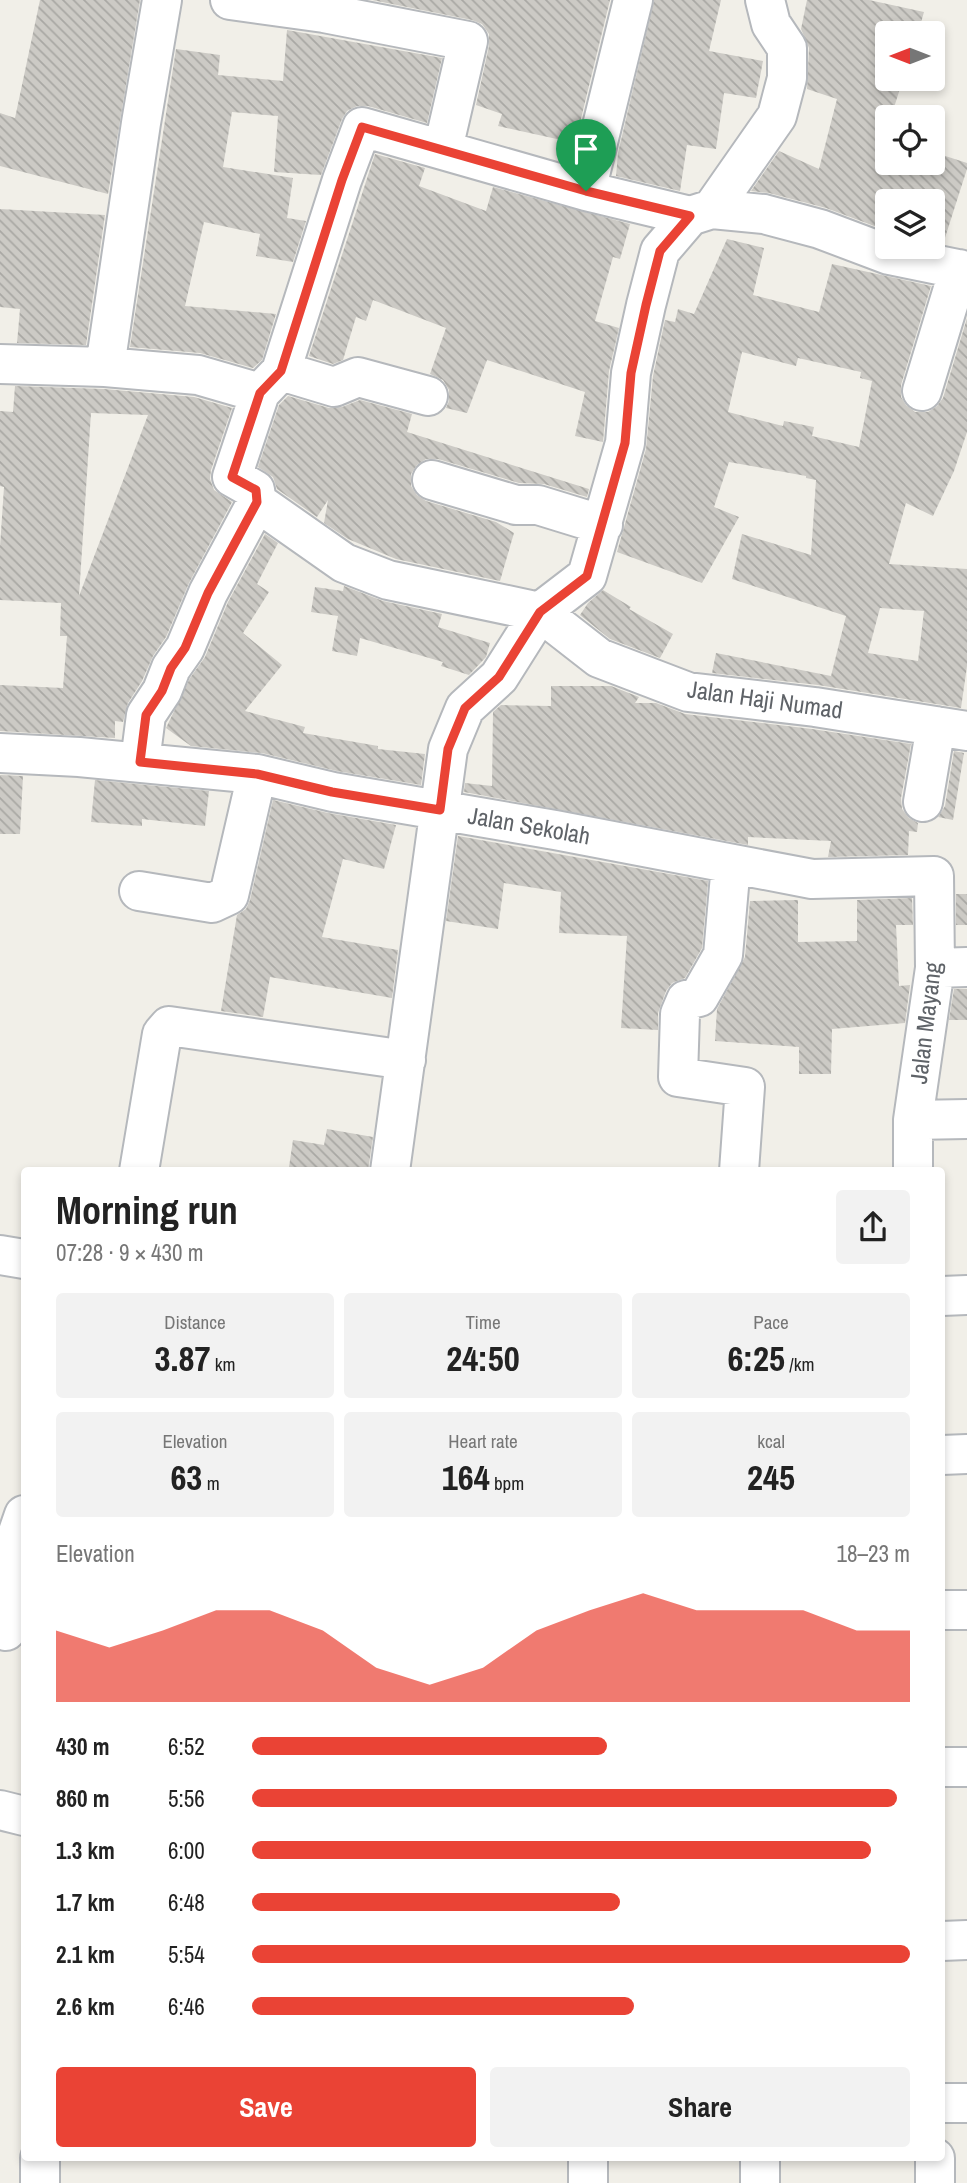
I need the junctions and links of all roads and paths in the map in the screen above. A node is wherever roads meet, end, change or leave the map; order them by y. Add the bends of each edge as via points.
1 (162, 0) edge
2 (230, 0) edge
3 (633, 0) edge
4 (765, 0) edge
5 (325, 6) edge
6 (443, 149) junction
7 (586, 191) junction
8 (701, 212) junction
9 (963, 270) edge
10 (0, 364) edge
11 (105, 367) junction
12 (270, 382) junction
13 (922, 391) dead end
14 (428, 396) dead end
15 (432, 480) dead end
16 (257, 502) junction
17 (603, 524) junction
18 (540, 612) junction
19 (958, 726) edge
20 (0, 753) edge
21 (140, 762) junction
22 (257, 774) junction
23 (923, 802) dead end
24 (440, 810) junction
25 (731, 864) junction
26 (934, 876) joint
27 (139, 891) dead end
28 (951, 968) edge
29 (405, 1060) junction
30 (967, 1119) edge
31 (913, 1120) junction
32 (140, 1167) edge
33 (391, 1167) edge
34 (739, 1167) edge
35 (913, 1167) edge
36 (0, 1255) edge
37 (21, 1258) edge
38 (967, 1295) edge
39 (945, 1296) edge
40 (967, 1454) edge
41 (945, 1455) edge
42 (21, 1524) edge
43 (945, 1610) edge
44 (967, 1610) edge
45 (10, 1632) edge
46 (945, 1767) edge
47 (967, 1767) edge
48 (0, 1810) edge
49 (21, 1815) edge
50 (967, 1940) edge
51 (945, 1941) edge
52 (945, 2103) edge
53 (967, 2103) edge
54 (40, 2161) edge
55 (588, 2161) edge
56 (760, 2161) edge
57 (935, 2161) edge
58 (40, 2183) edge
59 (588, 2183) edge
60 (760, 2183) edge
61 (936, 2183) edge

1 - 11 street
2 - 5 street
3 - 7 street
4 - 8 street via 771,24 787,48 787,78 777,116
5 - 6 street via 468,41
6 - 7 street
6 - 12 street via 362,127
7 - 8 street
8 - 9 street via 764,214 889,255
8 - 17 street via 660,251 631,373 625,443
9 - 13 street
10 - 11 street
11 - 12 street
12 - 14 street via 334,387 358,377
12 - 16 street via 232,477 256,490
15 - 17 street
16 - 18 street via 344,563 387,580
16 - 21 street via 208,593 185,648 146,715
17 - 18 street via 587,576
18 - 19 street, Jalan Haji Numad via 599,658 688,692
18 - 24 street via 499,677 465,708 448,749
19 - 23 street
20 - 21 street, Jalan Sekolah
21 - 22 street, Jalan Sekolah
22 - 24 street, Jalan Sekolah
22 - 27 street via 229,895 212,902
24 - 25 street, Jalan Sekolah
24 - 29 street
25 - 26 street, Jalan Sekolah via 812,879
25 - 34 street via 723,956 699,997 686,1000 681,1014 678,1077 745,1087
26 - 28 street, Jalan Mayang
28 - 31 street, Jalan Mayang
29 - 32 street via 169,1026 162,1034
29 - 33 street
30 - 31 street
31 - 35 street, Jalan Mayang
36 - 37 street
38 - 39 street
40 - 41 street
42 - 45 street via 16,1538 18,1569
43 - 44 street
46 - 47 street
48 - 49 street
50 - 51 street
52 - 53 street
54 - 58 street
55 - 59 street
56 - 60 street
57 - 61 street

